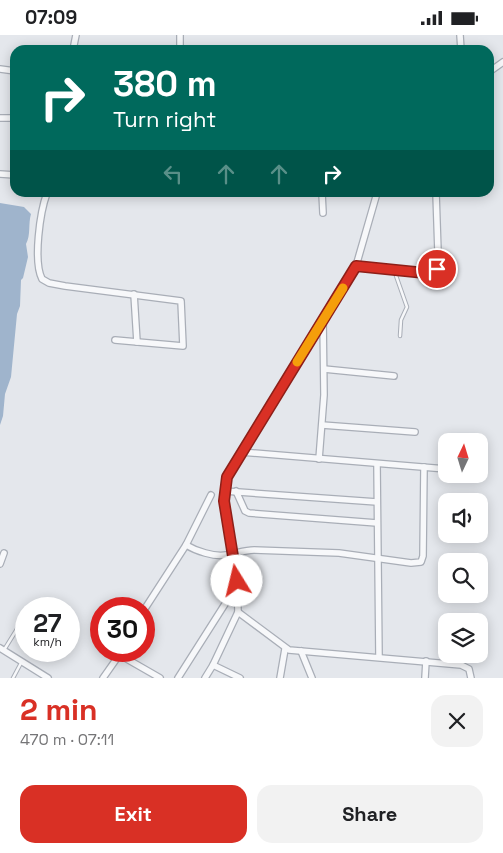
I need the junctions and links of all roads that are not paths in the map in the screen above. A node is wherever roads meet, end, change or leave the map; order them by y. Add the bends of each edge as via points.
1 (46, 197) edge
2 (322, 197) edge
3 (376, 197) edge
4 (436, 197) edge
5 (323, 213) dead end
6 (356, 266) junction
7 (394, 270) junction
8 (134, 295) junction
9 (322, 318) junction
10 (400, 335) dead end
11 (115, 340) dead end
12 (137, 342) junction
13 (324, 369) junction
14 (394, 375) dead end
15 (322, 425) junction
16 (415, 431) dead end
17 (241, 452) junction
18 (319, 459) junction
19 (377, 463) junction
20 (424, 467) junction
21 (438, 468) edge
22 (224, 491) junction
23 (236, 491) junction
24 (211, 495) dead end
25 (377, 502) junction
26 (377, 523) junction
27 (186, 545) junction
28 (4, 553) dead end
29 (232, 553) junction
30 (377, 559) junction
31 (0, 563) edge
32 (152, 597) edge
33 (225, 604) dead end
34 (238, 612) junction
35 (15, 631) edge
36 (2, 649) edge
37 (285, 649) junction
38 (301, 651) junction
39 (15, 657) edge
40 (379, 657) junction
41 (426, 661) junction
42 (21, 662) edge
43 (24, 662) edge
44 (115, 662) edge
45 (135, 662) edge
46 (213, 665) junction
47 (13, 678) edge
48 (48, 678) edge
49 (103, 678) edge
50 (160, 678) edge
51 (178, 678) edge
52 (205, 678) edge
53 (240, 678) edge
54 (280, 678) edge
55 (312, 678) edge
56 (426, 678) edge
57 (471, 678) edge

1 - 8 street via 39,235 38,266 42,279 65,286
2 - 5 street
3 - 6 street
4 - 7 street via 437,269 425,273
6 - 7 street
6 - 9 street
7 - 10 lane via 407,307 401,320
8 - 12 street
8 - 12 street via 181,301 182,346
9 - 13 street
9 - 17 street
11 - 12 street
13 - 14 street
13 - 15 street
15 - 16 street
15 - 18 street
17 - 18 street
17 - 22 street via 227,477
18 - 19 street
19 - 20 street
19 - 25 street
20 - 21 street
20 - 30 street via 421,562
22 - 23 street
22 - 29 street
23 - 25 street
23 - 26 street via 249,513
24 - 27 street
25 - 26 street
26 - 30 street
27 - 29 street via 217,555
27 - 32 street
28 - 31 street
29 - 30 street via 254,549 330,552
29 - 34 street
30 - 40 street
33 - 51 street
34 - 37 street
34 - 46 street
35 - 36 lane
36 - 39 street
37 - 38 street
37 - 54 street
38 - 40 street
38 - 55 street
40 - 41 street
41 - 56 street
41 - 57 street via 467,667
42 - 47 lane
43 - 48 street
44 - 49 street
45 - 50 street
46 - 52 street
46 - 53 street

